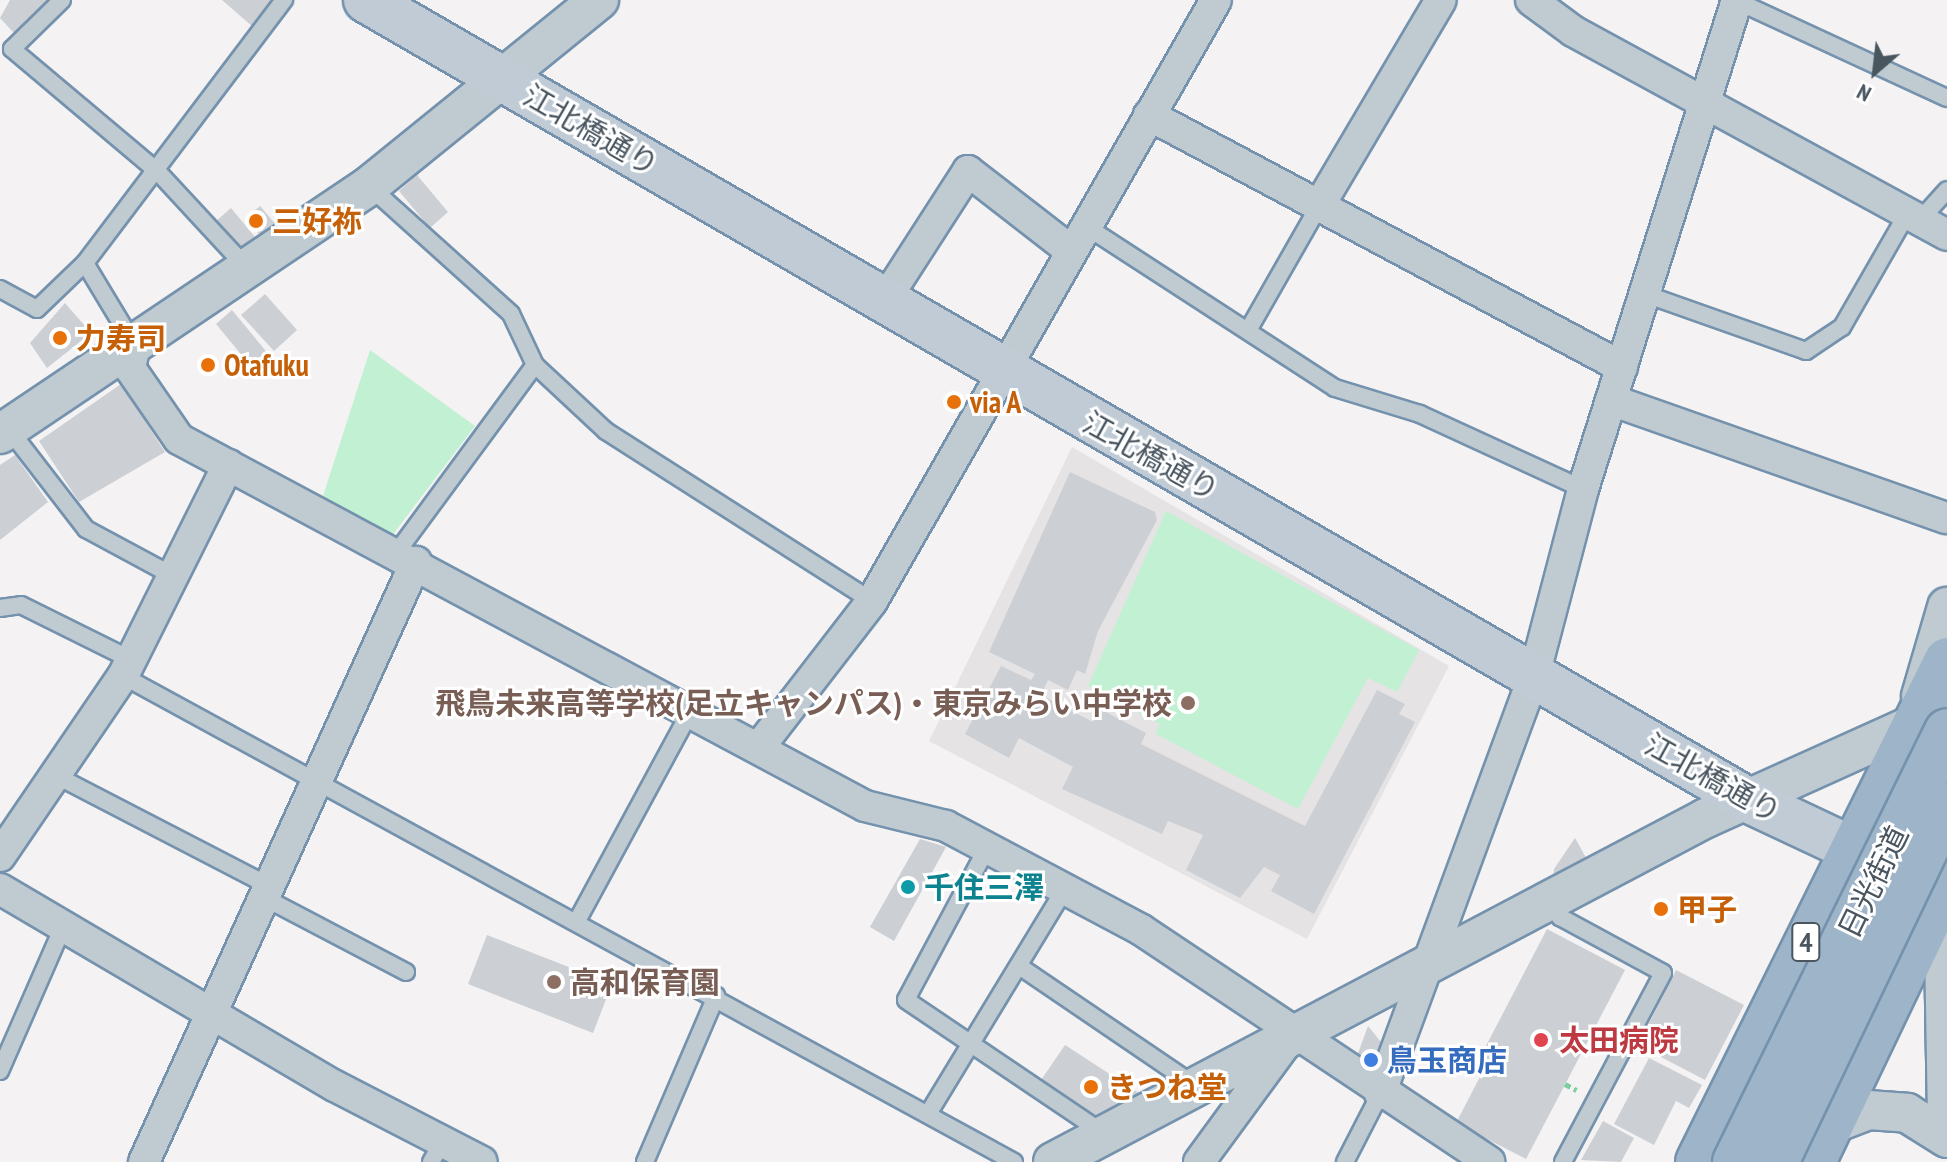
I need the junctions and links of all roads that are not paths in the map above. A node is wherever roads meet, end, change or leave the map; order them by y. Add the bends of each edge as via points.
1 (62, 0) edge
2 (284, 0) edge
3 (366, 0) edge
4 (599, 0) edge
5 (1216, 0) edge
6 (1441, 0) edge
7 (1531, 0) edge
8 (1737, 1) edge
9 (504, 80) junction
10 (1947, 98) edge
11 (1704, 104) junction
12 (1149, 115) junction
13 (159, 173) junction
14 (369, 186) junction
15 (1947, 190) edge
16 (1319, 206) junction
17 (1914, 217) junction
18 (1947, 235) edge
19 (1078, 238) junction
20 (85, 263) junction
21 (249, 270) junction
22 (0, 289) edge
23 (1645, 294) junction
24 (883, 303) junction
25 (1250, 327) junction
26 (135, 346) junction
27 (535, 365) junction
28 (1622, 367) junction
29 (1004, 373) junction
30 (1611, 400) junction
31 (4, 431) edge
32 (228, 465) junction
33 (1583, 489) junction
34 (1947, 518) edge
35 (407, 557) junction
36 (175, 577) junction
37 (872, 601) junction
38 (1947, 607) edge
39 (0, 608) edge
40 (1947, 660) edge
41 (127, 668) junction
42 (1534, 676) junction
43 (691, 710) junction
44 (1937, 721) edge
45 (760, 746) junction
46 (53, 774) junction
47 (320, 780) junction
48 (1748, 800) junction
49 (1947, 805) edge
50 (987, 848) junction
51 (1852, 850) junction
52 (0, 856) edge
53 (1946, 887) edge
54 (0, 889) edge
55 (1065, 889) junction
56 (269, 893) junction
57 (1549, 899) junction
58 (577, 921) junction
59 (63, 927) junction
60 (1428, 961) junction
61 (1022, 968) junction
62 (406, 972) dead end
63 (716, 996) junction
64 (213, 1015) junction
65 (1292, 1035) junction
66 (975, 1044) junction
67 (0, 1071) edge
68 (1196, 1086) junction
69 (1380, 1094) junction
70 (928, 1114) junction
71 (1947, 1126) edge
72 (1107, 1136) junction
73 (1947, 1138) edge
74 (1822, 1143) edge
75 (436, 1153) edge
76 (144, 1162) edge
77 (482, 1162) edge
78 (645, 1162) edge
79 (1014, 1162) edge
80 (1053, 1162) edge
81 (1199, 1162) edge
82 (1345, 1162) edge
83 (1489, 1162) edge
84 (1563, 1162) edge
85 (1698, 1162) edge
86 (1735, 1162) edge
87 (1776, 1162) edge

1 - 13 lane via 12,49
2 - 13 lane
3 - 9 main road, 江北橋通り
4 - 9 street
5 - 12 street
6 - 16 street
7 - 11 street
8 - 10 lane
8 - 11 street
9 - 14 street
9 - 24 main road, 江北橋通り
11 - 17 street
11 - 23 street
12 - 16 street
12 - 19 street
13 - 20 lane
13 - 21 lane
14 - 21 street
14 - 27 lane via 511,314
15 - 17 lane
16 - 25 lane
16 - 28 street
17 - 18 street
17 - 23 lane via 1842,327 1806,351
19 - 24 street via 968,171
19 - 25 lane
19 - 29 street
20 - 22 lane via 37,309
20 - 26 lane
21 - 26 street
23 - 28 street
24 - 29 main road, 江北橋通り
25 - 33 lane via 1335,388 1420,414
26 - 31 street
26 - 32 street via 130,368 179,439
27 - 35 lane
27 - 37 lane via 606,431
28 - 30 street
29 - 37 street
29 - 42 main road, 江北橋通り
30 - 33 street
30 - 34 street
31 - 36 lane via 86,529
32 - 35 street
32 - 36 street
33 - 42 street
35 - 43 street
35 - 47 street
36 - 41 street
37 - 45 street
38 - 44 street
39 - 41 lane via 21,605
40 - 44 highway, 4
41 - 46 street
41 - 47 lane
42 - 48 main road, 江北橋通り
42 - 60 street
43 - 45 street
43 - 58 lane
44 - 48 street
44 - 51 highway, 4
44 - 53 street
44 - 86 highway, 日光街道 / 4, bridge
45 - 50 street via 865,806 946,826
46 - 52 street
46 - 56 lane
47 - 56 street
47 - 58 lane
48 - 51 main road, 江北橋通り
48 - 57 street
49 - 87 highway, 日光街道 / 4, bridge
50 - 55 street
50 - 66 lane via 906,1000
51 - 53 main road, 江北橋通り
51 - 85 highway, 4
53 - 71 street
53 - 74 highway
54 - 59 street
55 - 61 lane
55 - 65 street via 1140,929
56 - 62 lane
56 - 64 street
57 - 60 street
57 - 84 lane via 1560,917 1663,973
58 - 63 lane
59 - 64 street
59 - 67 lane
60 - 65 street
60 - 69 street
61 - 66 lane
61 - 68 lane
63 - 70 lane
63 - 78 lane
64 - 75 street
64 - 76 street
65 - 68 street
65 - 69 street
65 - 81 street
66 - 70 lane
66 - 72 lane
68 - 72 street
69 - 82 lane
69 - 83 street
70 - 79 lane
72 - 80 street
73 - 74 street via 1907,1113 1868,1110
75 - 77 street

